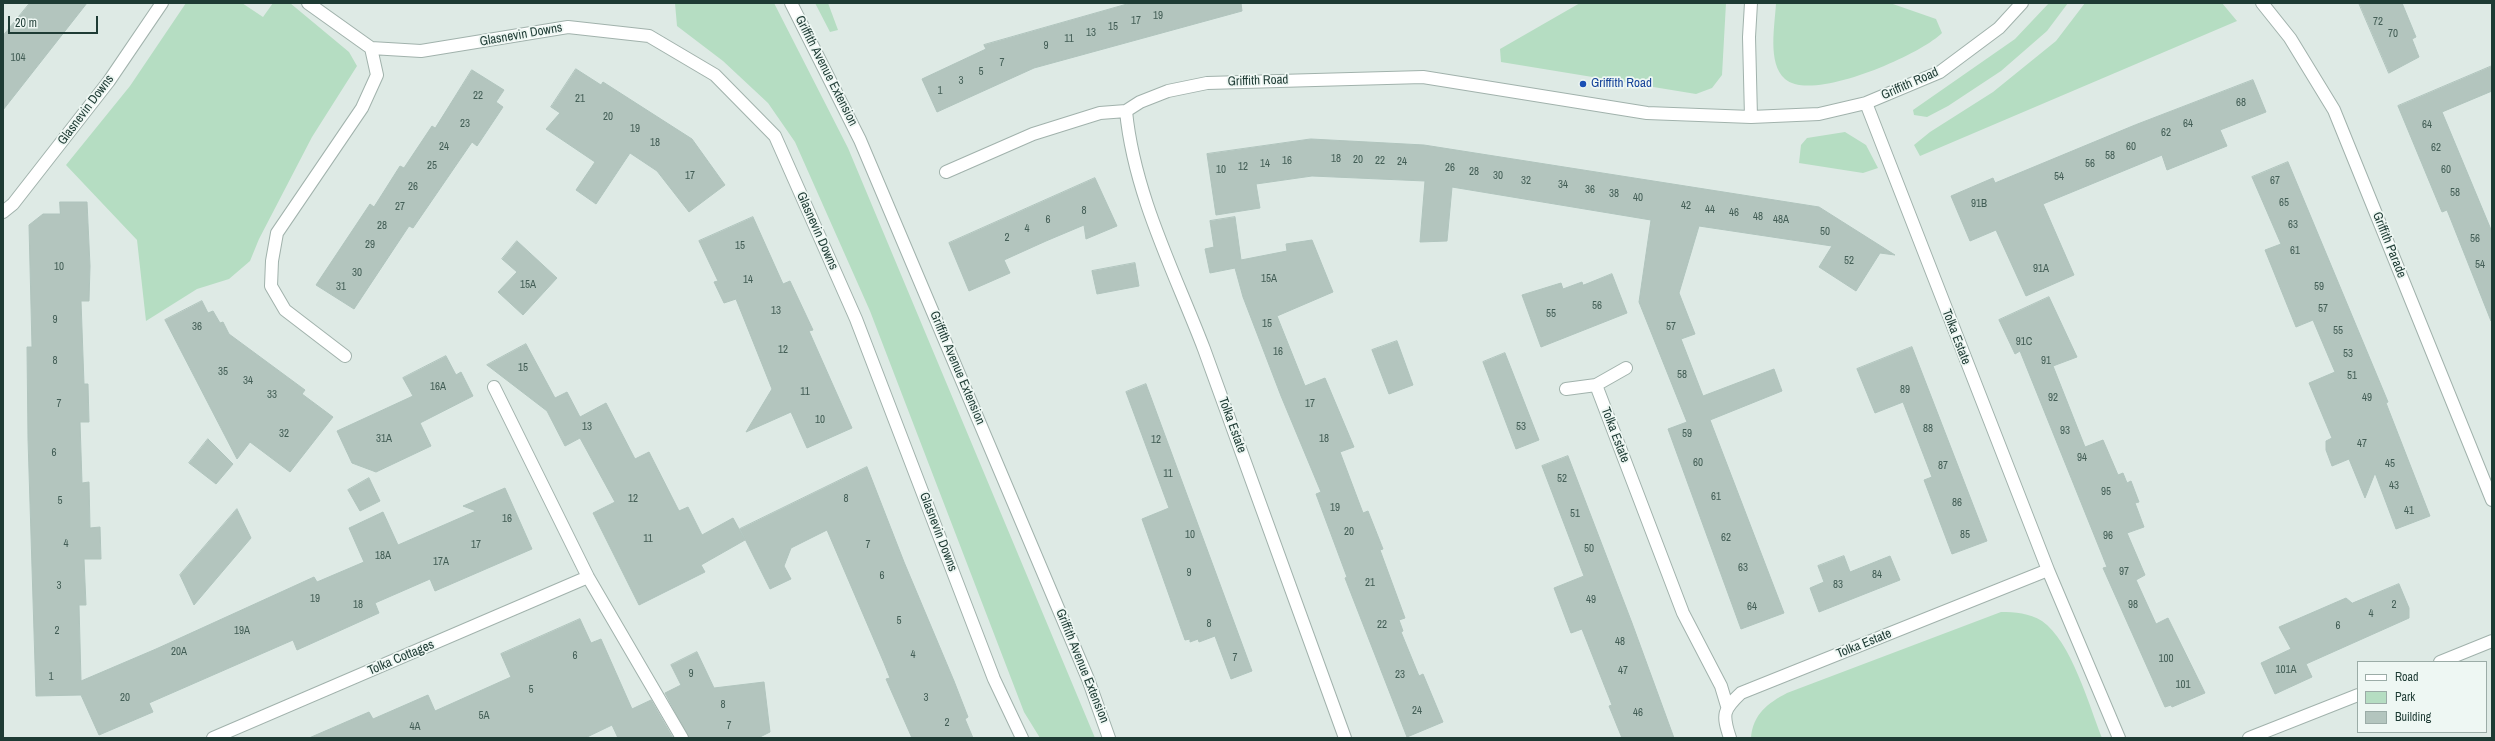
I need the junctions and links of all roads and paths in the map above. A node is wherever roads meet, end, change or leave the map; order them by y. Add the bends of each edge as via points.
1 (162, 3) edge
2 (308, 3) edge
3 (791, 3) edge
4 (1751, 3) edge
5 (2022, 3) edge
6 (2262, 3) edge
7 (371, 48) junction
8 (1866, 103) junction
9 (1126, 111) junction
10 (1751, 117) junction
11 (946, 172) dead end
12 (3, 212) edge
13 (345, 356) dead end
14 (1626, 368) dead end
15 (1596, 385) junction
16 (494, 388) dead end
17 (1566, 389) dead end
18 (2492, 500) edge
19 (2048, 570) junction
20 (588, 577) junction
21 (2492, 641) edge
22 (2442, 661) edge
23 (2357, 695) edge
24 (1727, 706) junction
25 (213, 738) edge
26 (682, 738) edge
27 (1022, 738) edge
28 (1109, 738) edge
29 (1345, 738) edge
30 (1730, 738) edge
31 (2120, 738) edge
32 (2249, 738) edge

1 - 12 street, Glasnevin Downs via 109,81 13,204
2 - 7 street
3 - 28 street, Griffith Avenue Extension via 860,140 1088,679
4 - 10 street
5 - 8 street, Griffith Road via 1999,28 1940,72
6 - 18 street, Griffith Parade via 2290,38 2334,110
7 - 13 street via 377,75 362,108 277,233 272,261 270,286 285,310
7 - 27 street, Glasnevin Downs via 421,51 568,27 648,36 715,75 775,136 856,319 994,679
8 - 10 street, Griffith Road via 1819,114
8 - 19 street, Tolka Estate
9 - 10 street, Griffith Road via 1140,102 1168,91 1207,83 1424,77 1648,113
9 - 11 street, Griffith Road via 1100,113 1034,134
9 - 29 street, Tolka Estate via 1130,146 1157,231 1203,348
14 - 15 street
15 - 17 street
15 - 24 street, Tolka Estate via 1683,613 1721,686
16 - 20 street
19 - 24 street, Tolka Estate via 1741,693
19 - 31 street, Tolka Estate
20 - 25 street, Tolka Cottages
20 - 26 street
21 - 22 street
23 - 32 street
24 - 30 street, Tolka Estate via 1723,719

